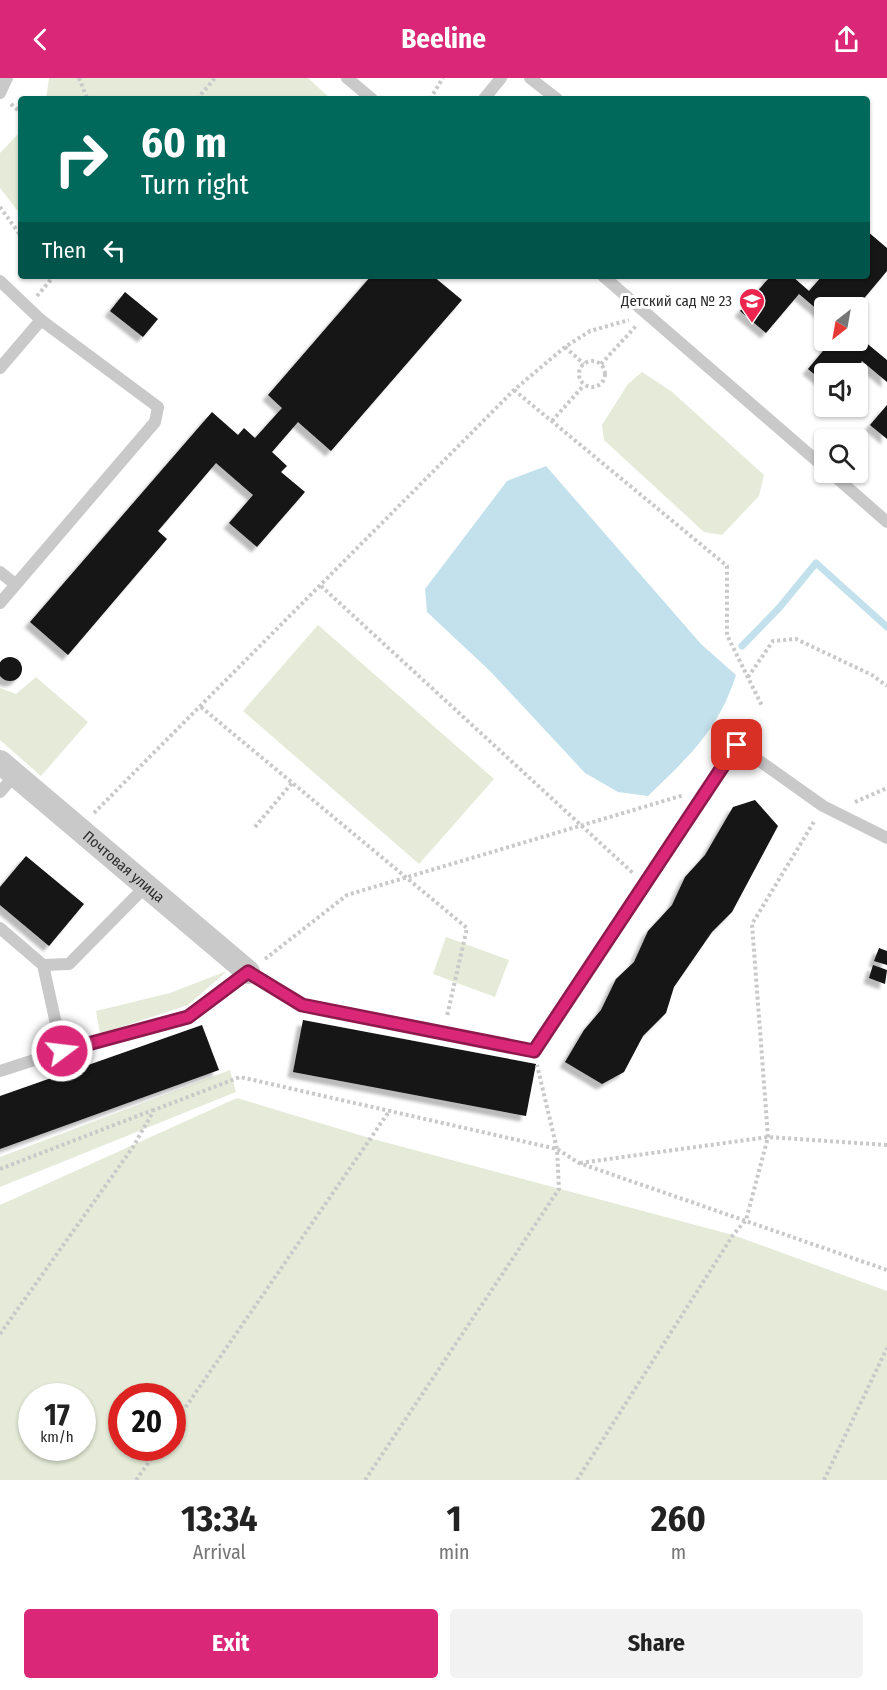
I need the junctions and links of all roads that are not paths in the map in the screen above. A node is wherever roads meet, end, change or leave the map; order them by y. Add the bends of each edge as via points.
1 (6, 78) edge
2 (347, 78) edge
3 (501, 78) edge
4 (530, 78) edge
5 (0, 93) edge
6 (368, 96) edge
7 (486, 96) edge
8 (554, 96) edge
9 (606, 279) edge
10 (0, 281) edge
11 (41, 320) junction
12 (0, 368) edge
13 (814, 458) edge
14 (843, 483) edge
15 (887, 522) edge
16 (0, 572) edge
17 (15, 584) junction
18 (0, 603) edge
19 (5, 776) edge
20 (887, 838) edge
21 (146, 886) junction
22 (0, 928) edge
23 (43, 965) junction
24 (248, 972) junction
25 (62, 1051) junction
26 (0, 1071) edge

1 - 5 lane
2 - 6 lane
3 - 7 lane
4 - 8 lane
9 - 13 lane
10 - 11 lane
11 - 12 lane
11 - 17 lane via 158,407 155,422
14 - 15 lane
16 - 17 lane
17 - 18 lane
19 - 21 street, Почтовая улица via 78,828
20 - 24 lane via 829,809 737,745 534,1051 302,1005
21 - 23 lane via 69,964
21 - 24 street, Почтовая улица
22 - 23 lane
23 - 25 lane
24 - 25 lane via 188,1017
25 - 26 lane

